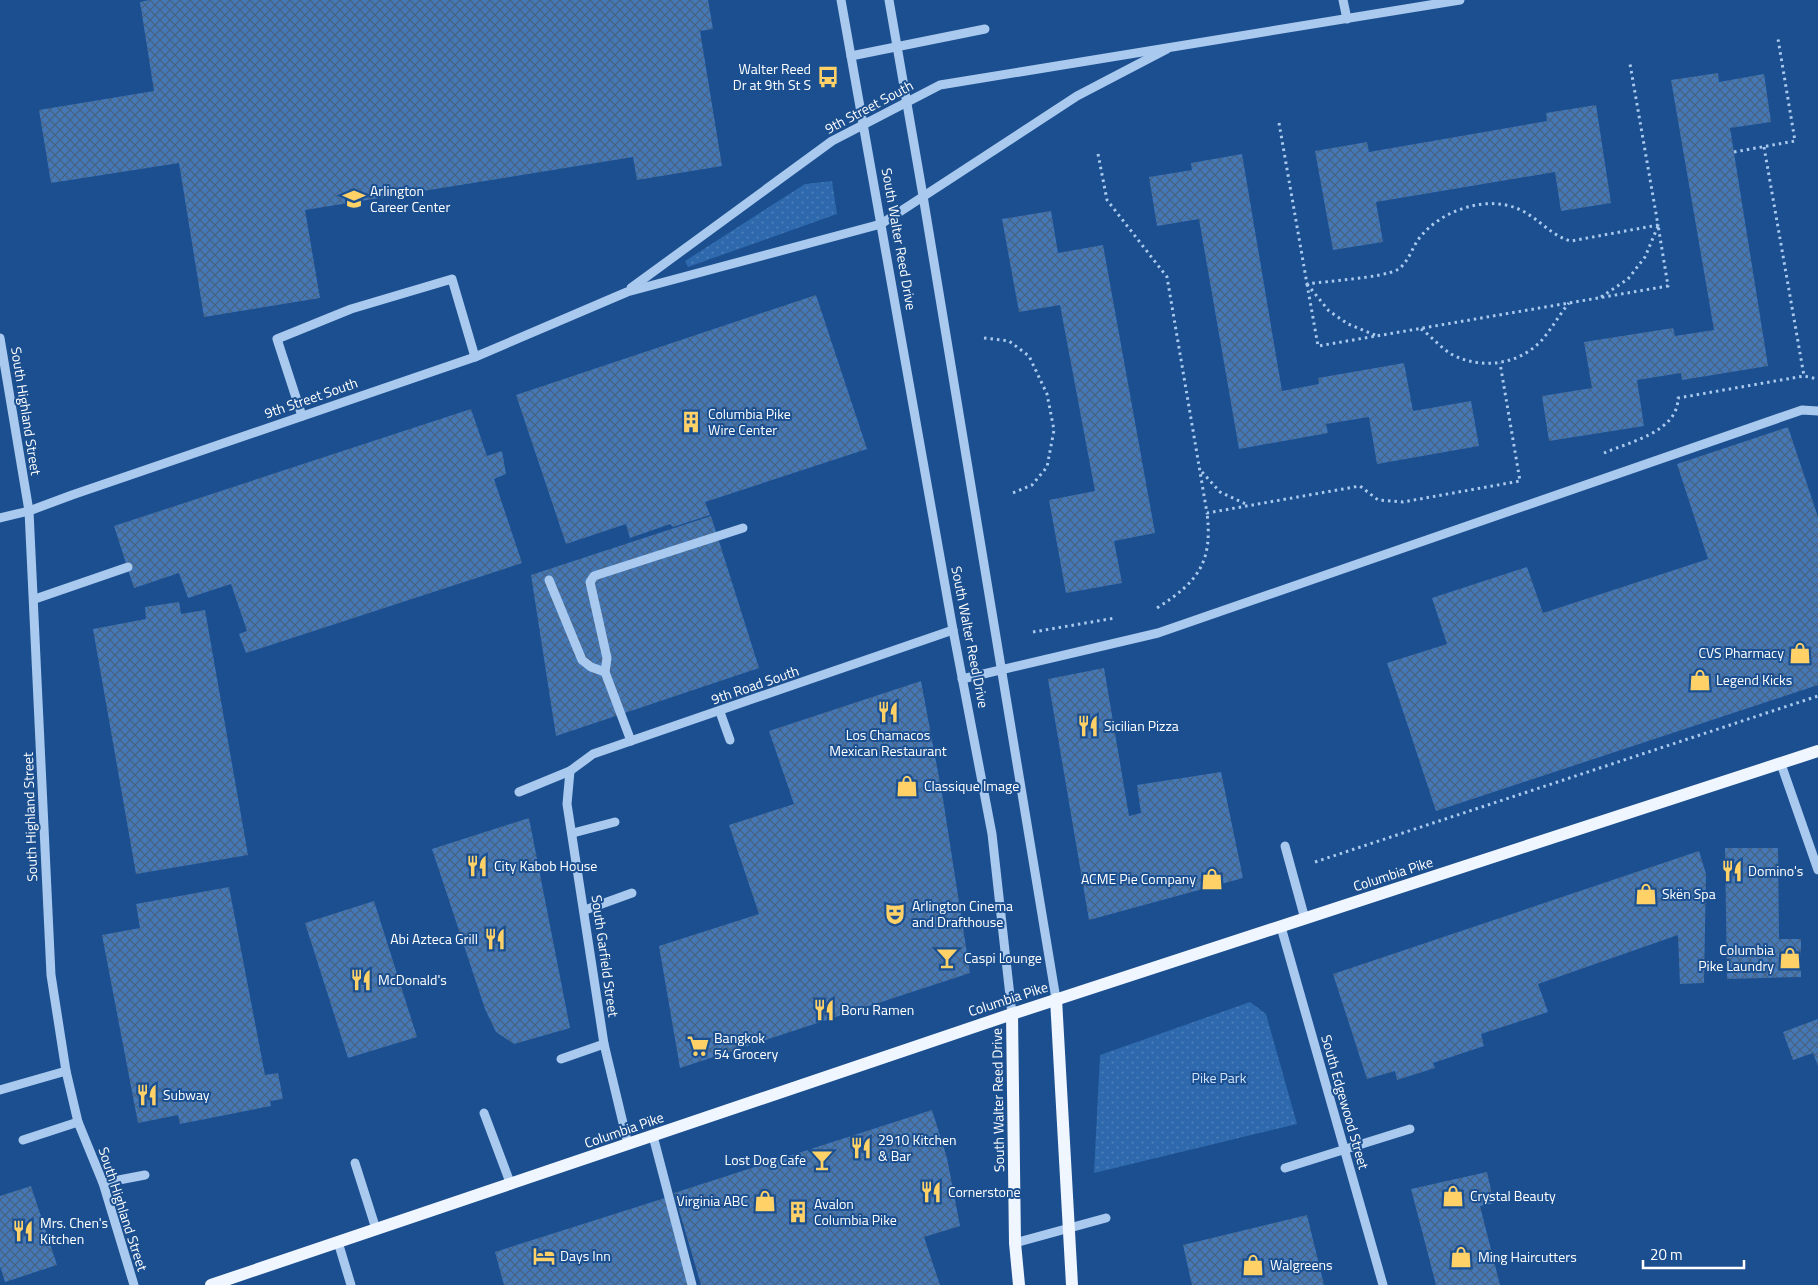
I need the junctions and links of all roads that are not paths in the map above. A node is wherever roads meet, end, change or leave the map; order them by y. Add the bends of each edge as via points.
1 (841, 0) edge
2 (889, 0) edge
3 (1343, 0) edge
4 (1460, 0) edge
5 (1346, 19) junction
6 (985, 28) dead end
7 (897, 46) junction
8 (1167, 49) junction
9 (851, 56) junction
10 (906, 102) junction
11 (864, 123) junction
12 (923, 196) junction
13 (881, 224) junction
14 (626, 292) junction
15 (0, 338) edge
16 (475, 357) junction
17 (1818, 411) edge
18 (302, 416) junction
19 (29, 511) junction
20 (0, 518) edge
21 (743, 528) dead end
22 (128, 568) dead end
23 (549, 580) dead end
24 (35, 600) junction
25 (953, 630) junction
26 (1002, 669) junction
27 (605, 672) junction
28 (962, 678) junction
29 (720, 712) junction
30 (730, 740) dead end
31 (631, 741) junction
32 (1818, 751) edge
33 (1781, 764) junction
34 (570, 771) junction
35 (519, 792) dead end
36 (615, 822) dead end
37 (574, 833) junction
38 (1285, 846) dead end
39 (1818, 870) edge
40 (632, 893) dead end
41 (585, 910) junction
42 (1305, 919) junction
43 (1281, 927) junction
44 (1056, 999) junction
45 (1012, 1014) junction
46 (604, 1044) junction
47 (561, 1059) dead end
48 (66, 1071) junction
49 (0, 1090) edge
50 (484, 1113) dead end
51 (78, 1122) junction
52 (1410, 1129) dead end
53 (653, 1136) junction
54 (23, 1140) dead end
55 (628, 1144) junction
56 (1345, 1151) junction
57 (355, 1163) dead end
58 (1285, 1168) dead end
59 (145, 1176) dead end
60 (102, 1183) junction
61 (511, 1185) junction
62 (1106, 1218) dead end
63 (1068, 1228) junction
64 (376, 1229) junction
65 (338, 1242) junction
66 (1016, 1243) junction
67 (134, 1285) edge
68 (211, 1285) edge
69 (351, 1285) edge
70 (692, 1285) edge
71 (1019, 1285) edge
72 (1072, 1285) edge
73 (1383, 1285) edge

1 - 9 street, South Walter Reed Drive
2 - 7 street, South Walter Reed Drive
3 - 5 street
4 - 5 street, 9th Street South
5 - 8 street, 9th Street South
6 - 7 street
7 - 9 street
7 - 10 street, South Walter Reed Drive
8 - 10 street, 9th Street South via 940,85
8 - 12 street, 9th Street South via 1077,96
9 - 11 street, South Walter Reed Drive
10 - 11 street, 9th Street South
10 - 12 street, South Walter Reed Drive
11 - 13 street, South Walter Reed Drive
11 - 14 street, 9th Street South via 832,141
12 - 13 street, 9th Street South
12 - 26 street, South Walter Reed Drive
13 - 14 street, 9th Street South
13 - 25 street, South Walter Reed Drive
14 - 16 street, 9th Street South
15 - 19 street, South Highland Street
16 - 18 street, 9th Street South
16 - 18 street via 452,279 351,310 277,339
17 - 26 street via 1802,410 1158,633
18 - 19 street, 9th Street South
19 - 20 street, 9th Street South
19 - 24 street, South Highland Street
21 - 27 street via 594,576 590,582 607,658
22 - 24 street
23 - 27 street via 582,660
24 - 48 street, South Highland Street via 51,975
25 - 28 street, South Walter Reed Drive
25 - 29 street, 9th Road South
26 - 28 street
26 - 44 street, South Walter Reed Drive
27 - 31 street
28 - 45 street, South Walter Reed Drive via 992,834
29 - 30 street
29 - 31 street, 9th Road South
31 - 34 street, 9th Road South via 593,754
32 - 33 main road, Columbia Pike
33 - 39 street
33 - 42 main road, Columbia Pike
34 - 35 street, 9th Road South
34 - 37 street, South Garfield Street via 567,804
36 - 37 street
37 - 41 street, South Garfield Street
38 - 42 street
40 - 41 street
41 - 46 street, South Garfield Street
42 - 43 main road, Columbia Pike
43 - 44 main road, Columbia Pike
43 - 56 street, South Edgewood Street
44 - 45 main road, Columbia Pike
44 - 63 main road, South Walter Reed Drive
45 - 53 main road, Columbia Pike
45 - 66 main road, South Walter Reed Drive
46 - 47 street
46 - 55 street, South Garfield Street
48 - 49 street
48 - 51 street, South Highland Street
50 - 61 street
51 - 54 street
51 - 60 street, South Highland Street
52 - 56 street
53 - 55 main road, Columbia Pike
53 - 70 street
55 - 61 main road, Columbia Pike
56 - 58 street
56 - 73 street, South Edgewood Street
57 - 64 street
59 - 60 street
60 - 67 street, South Highland Street
61 - 64 main road, Columbia Pike
62 - 63 street
63 - 66 street
63 - 72 main road, South Walter Reed Drive
64 - 65 main road, Columbia Pike
65 - 68 main road, Columbia Pike
65 - 69 street
66 - 71 main road, South Walter Reed Drive

